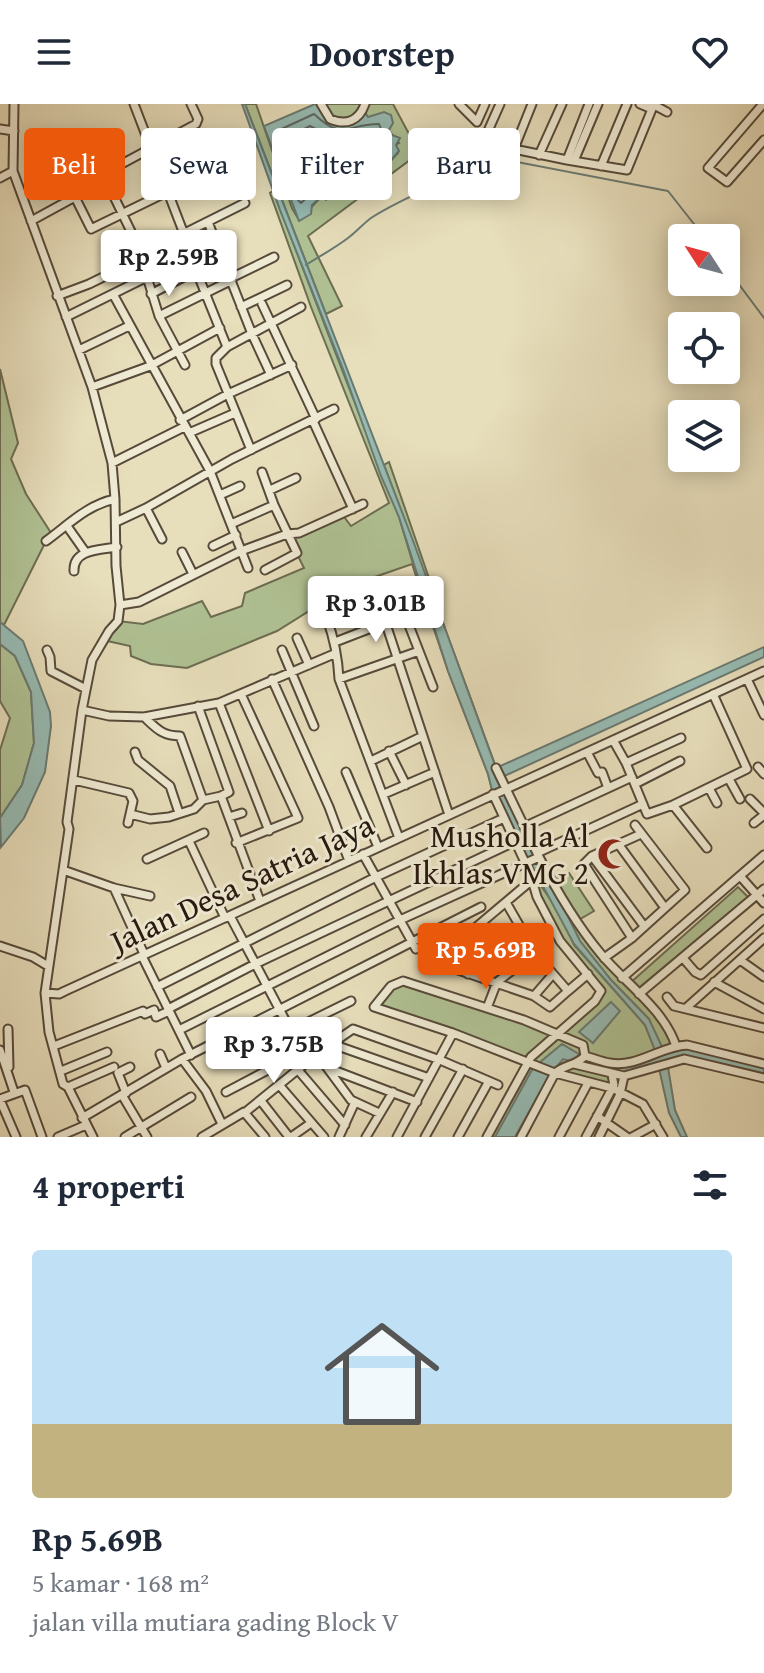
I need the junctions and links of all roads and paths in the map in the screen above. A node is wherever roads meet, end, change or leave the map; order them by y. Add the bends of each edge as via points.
1 (14, 104) edge
2 (134, 104) edge
3 (191, 104) edge
4 (321, 104) edge
5 (365, 104) edge
6 (459, 104) edge
7 (485, 104) edge
8 (500, 104) edge
9 (532, 104) edge
10 (562, 104) edge
11 (589, 104) edge
12 (598, 104) edge
13 (627, 104) edge
14 (640, 104) edge
15 (652, 106) edge
16 (762, 107) edge
17 (667, 112) dead end
18 (477, 122) junction
19 (143, 128) edge
20 (188, 128) edge
21 (484, 128) edge
22 (489, 128) edge
23 (0, 129) edge
24 (14, 131) junction
25 (520, 134) edge
26 (764, 140) edge
27 (520, 150) edge
28 (141, 153) edge
29 (539, 155) junction
30 (571, 161) junction
31 (601, 166) junction
32 (13, 171) junction
33 (0, 178) edge
34 (151, 200) edge
35 (172, 200) edge
36 (245, 203) dead end
37 (122, 214) junction
38 (31, 221) junction
39 (208, 222) junction
40 (184, 234) junction
41 (171, 240) junction
42 (140, 250) junction
43 (274, 257) dead end
44 (138, 260) junction
45 (113, 272) junction
46 (186, 276) junction
47 (147, 277) junction
48 (232, 279) junction
49 (287, 285) dead end
50 (117, 292) junction
51 (206, 292) junction
52 (151, 294) junction
53 (57, 296) junction
54 (262, 304) dead end
55 (241, 307) junction
56 (301, 307) dead end
57 (159, 316) junction
58 (66, 317) junction
59 (273, 324) junction
60 (129, 326) junction
61 (220, 328) junction
62 (252, 334) junction
63 (227, 347) junction
64 (79, 350) junction
65 (176, 350) junction
66 (185, 365) dead end
67 (292, 365) junction
68 (150, 366) junction
69 (271, 375) junction
70 (92, 387) junction
71 (228, 394) junction
72 (334, 409) dead end
73 (235, 413) junction
74 (314, 420) junction
75 (184, 427) junction
76 (251, 450) junction
77 (112, 463) junction
78 (210, 471) junction
79 (262, 472) dead end
80 (296, 478) dead end
81 (240, 486) dead end
82 (270, 490) junction
83 (220, 495) junction
84 (115, 499) junction
85 (363, 504) dead end
86 (274, 505) junction
87 (146, 508) junction
88 (353, 509) junction
89 (116, 522) junction
90 (231, 524) junction
91 (67, 526) junction
92 (287, 534) junction
93 (236, 535) junction
94 (162, 539) dead end
95 (46, 541) dead end
96 (213, 546) dead end
97 (117, 547) junction
98 (241, 551) junction
99 (182, 552) dead end
100 (86, 553) junction
101 (248, 568) dead end
102 (265, 570) dead end
103 (74, 571) dead end
104 (193, 574) junction
105 (381, 596) dead end
106 (120, 605) junction
107 (386, 624) junction
108 (297, 638) dead end
109 (335, 642) junction
110 (47, 650) dead end
111 (282, 650) dead end
112 (419, 651) junction
113 (334, 654) junction
114 (398, 659) junction
115 (309, 665) junction
116 (290, 671) junction
117 (764, 671) edge
118 (272, 679) junction
119 (339, 679) junction
120 (747, 679) junction
121 (433, 687) dead end
122 (86, 689) junction
123 (241, 694) junction
124 (713, 694) junction
125 (219, 703) junction
126 (198, 706) junction
127 (82, 710) junction
128 (764, 715) edge
129 (144, 717) junction
130 (314, 726) dead end
131 (423, 736) junction
132 (681, 738) dead end
133 (613, 740) junction
134 (389, 751) junction
135 (135, 752) dead end
136 (587, 752) junction
137 (371, 761) junction
138 (680, 761) dead end
139 (626, 763) junction
140 (496, 768) dead end
141 (346, 772) dead end
142 (435, 772) junction
143 (729, 779) junction
144 (74, 780) junction
145 (634, 781) junction
146 (406, 785) junction
147 (505, 788) junction
148 (608, 788) junction
149 (709, 788) junction
150 (384, 794) junction
151 (493, 794) junction
152 (221, 796) junction
153 (740, 799) dead end
154 (750, 799) dead end
155 (203, 800) junction
156 (717, 803) dead end
157 (643, 804) junction
158 (673, 805) junction
159 (179, 813) junction
160 (242, 813) dead end
161 (764, 814) edge
162 (449, 815) junction
163 (229, 817) junction
164 (504, 818) junction
165 (754, 823) dead end
166 (635, 825) dead end
167 (524, 827) junction
168 (269, 831) junction
169 (204, 833) dead end
170 (641, 834) junction
171 (399, 838) junction
172 (189, 841) junction
173 (514, 842) junction
174 (236, 843) junction
175 (619, 845) junction
176 (378, 847) junction
177 (707, 848) dead end
178 (363, 854) junction
179 (538, 855) junction
180 (764, 855) edge
181 (592, 856) junction
182 (147, 859) dead end
183 (349, 861) junction
184 (525, 863) junction
185 (63, 870) junction
186 (740, 876) junction
187 (376, 877) junction
188 (532, 880) junction
189 (114, 888) junction
190 (764, 889) edge
191 (756, 895) junction
192 (150, 896) dead end
193 (389, 900) junction
194 (260, 901) junction
195 (764, 903) edge
196 (507, 904) junction
197 (481, 907) dead end
198 (665, 908) junction
199 (228, 917) junction
200 (764, 919) edge
201 (400, 920) junction
202 (644, 926) junction
203 (521, 932) junction
204 (632, 938) junction
205 (762, 941) edge
206 (244, 942) junction
207 (414, 945) junction
208 (0, 946) edge
209 (535, 953) junction
210 (143, 955) junction
211 (604, 958) junction
212 (683, 958) junction
213 (426, 959) dead end
214 (740, 960) junction
215 (436, 961) junction
216 (255, 964) junction
217 (48, 966) junction
218 (468, 974) junction
219 (588, 974) junction
220 (550, 976) junction
221 (764, 977) edge
222 (622, 978) junction
223 (497, 982) junction
224 (714, 982) junction
225 (157, 987) junction
226 (267, 987) junction
227 (568, 991) junction
228 (45, 993) junction
229 (536, 993) junction
230 (639, 994) junction
231 (667, 997) dead end
232 (351, 1001) dead end
233 (278, 1008) junction
234 (487, 1008) junction
235 (686, 1008) junction
236 (764, 1009) edge
237 (168, 1010) junction
238 (764, 1028) edge
239 (8, 1029) dead end
240 (179, 1030) junction
241 (290, 1031) junction
242 (453, 1033) junction
243 (557, 1033) junction
244 (332, 1044) junction
245 (10, 1045) junction
246 (54, 1046) junction
247 (676, 1046) junction
248 (0, 1047) edge
249 (107, 1052) dead end
250 (160, 1054) dead end
251 (317, 1054) junction
252 (191, 1055) junction
253 (585, 1056) junction
254 (182, 1059) junction
255 (440, 1060) junction
256 (527, 1062) junction
257 (574, 1064) junction
258 (764, 1064) edge
259 (114, 1067) dead end
260 (130, 1067) dead end
261 (166, 1068) junction
262 (328, 1068) junction
263 (463, 1069) junction
264 (9, 1070) junction
265 (298, 1070) junction
266 (61, 1071) junction
267 (555, 1073) junction
268 (612, 1075) junction
269 (624, 1076) junction
270 (429, 1078) junction
271 (764, 1078) edge
272 (489, 1081) junction
273 (588, 1083) junction
274 (498, 1085) dead end
275 (280, 1086) junction
276 (68, 1087) junction
277 (616, 1091) junction
278 (14, 1092) junction
279 (226, 1092) dead end
280 (393, 1092) junction
281 (124, 1094) junction
282 (191, 1097) dead end
283 (0, 1100) edge
284 (261, 1101) junction
285 (355, 1102) junction
286 (417, 1102) junction
287 (248, 1110) dead end
288 (379, 1113) junction
289 (597, 1116) junction
290 (84, 1122) junction
291 (607, 1122) junction
292 (311, 1123) junction
293 (222, 1124) junction
294 (656, 1124) junction
295 (345, 1125) junction
296 (141, 1127) junction
297 (16, 1137) edge
298 (42, 1137) edge
299 (58, 1137) edge
300 (93, 1137) edge
301 (125, 1137) edge
302 (147, 1137) edge
303 (200, 1137) edge
304 (265, 1137) edge
305 (290, 1137) edge
306 (324, 1137) edge
307 (339, 1137) edge
308 (366, 1137) edge
309 (397, 1137) edge
310 (425, 1137) edge
311 (458, 1137) edge
312 (487, 1137) edge
313 (521, 1137) edge
314 (559, 1137) edge
315 (586, 1137) edge
316 (599, 1137) edge
317 (630, 1137) edge
318 (663, 1137) edge

1 - 24 street
2 - 19 street
3 - 20 street via 198,119
4 - 5 street via 330,119 344,123 358,116
6 - 18 street
7 - 18 street
8 - 22 street
9 - 25 street
10 - 29 street
11 - 30 street
12 - 30 street
13 - 31 street
14 - 15 street
15 - 17 street
15 - 31 street via 627,170
16 - 26 street via 708,168 727,182
18 - 21 street
23 - 24 street
24 - 32 street
27 - 29 street
28 - 37 street via 103,174
29 - 30 street
30 - 31 street
32 - 33 street
32 - 38 street
34 - 37 street
35 - 40 street
36 - 39 street
37 - 38 street via 90,229 75,197
37 - 42 street
38 - 53 street
39 - 40 street
39 - 48 street
40 - 41 street
41 - 42 street
41 - 46 street
42 - 44 street
43 - 48 street
44 - 45 street
44 - 47 street
45 - 50 street
45 - 53 street
46 - 51 street via 195,268
46 - 52 street
47 - 50 street
47 - 52 street
48 - 51 street
48 - 55 street
49 - 55 street
50 - 58 street
50 - 60 street
51 - 57 street
51 - 61 street
52 - 57 street
53 - 58 street
54 - 59 street
55 - 62 street
56 - 59 street
57 - 65 street
58 - 64 street
59 - 62 street
59 - 67 street
60 - 64 street
60 - 68 street
61 - 63 street
61 - 65 street
62 - 63 street
62 - 69 street
63 - 71 street via 215,360
64 - 70 street
65 - 66 street
65 - 68 street
67 - 69 street
67 - 74 street
68 - 70 street
68 - 75 street
69 - 71 street
70 - 77 street
71 - 73 street
71 - 75 street
72 - 74 street
73 - 75 street
73 - 76 street
74 - 76 street
74 - 88 street
75 - 77 street
75 - 78 street
76 - 78 street
77 - 84 street
78 - 83 street
78 - 87 street
79 - 82 street
80 - 82 street
81 - 83 street
82 - 86 street
83 - 90 street
84 - 89 street
84 - 91 street via 93,506
85 - 88 street
86 - 90 street
86 - 92 street
87 - 89 street
87 - 94 street
88 - 92 street
89 - 97 street
90 - 93 street
91 - 95 street
91 - 100 street
92 - 98 street
92 - 102 street via 297,553
93 - 96 street
93 - 98 street
97 - 100 street
97 - 106 street
98 - 101 street
98 - 104 street
99 - 104 street
100 - 103 street via 74,562
104 - 106 street via 139,602
105 - 109 street via 327,619
106 - 122 street via 118,621 96,651
107 - 109 street
107 - 112 street via 405,615
107 - 114 street
108 - 115 street
109 - 113 street
110 - 122 street via 51,671
111 - 116 street
112 - 114 street
112 - 121 street
113 - 115 street
113 - 119 street
114 - 119 street
114 - 131 street
115 - 116 street
116 - 118 street
116 - 130 street
117 - 120 street, Jalan Desa Satria Jaya
118 - 123 street
118 - 183 street
119 - 137 street
120 - 124 street, Jalan Desa Satria Jaya
120 - 128 street
122 - 127 street
123 - 125 street
123 - 168 street via 298,818
124 - 133 street, Jalan Desa Satria Jaya
124 - 143 street via 747,769
125 - 126 street
125 - 168 street
126 - 129 street
126 - 152 street via 229,792
127 - 129 street
127 - 144 street
129 - 155 street via 160,732 180,736
131 - 134 street
131 - 142 street
132 - 139 street
133 - 136 street, Jalan Desa Satria Jaya
133 - 139 street
134 - 137 street
134 - 146 street
135 - 159 street via 170,786
136 - 147 street, Jalan Desa Satria Jaya
136 - 148 street
137 - 150 street
138 - 145 street
139 - 145 street
140 - 147 street
141 - 176 street
142 - 146 street
142 - 162 street
143 - 149 street
143 - 153 street
144 - 159 street via 129,793 129,819
144 - 185 street
145 - 148 street
145 - 157 street
146 - 150 street
147 - 151 street, Jalan Desa Satria Jaya
147 - 167 street
148 - 167 street
149 - 156 street
149 - 158 street
150 - 171 street
151 - 162 street, Jalan Desa Satria Jaya
151 - 164 street
152 - 155 street
152 - 163 street
154 - 161 street
155 - 159 street
157 - 158 street via 648,815
157 - 179 street
158 - 177 street
160 - 163 street
161 - 165 street
162 - 171 street, Jalan Desa Satria Jaya
163 - 174 street
164 - 173 street
164 - 187 street
166 - 170 street
167 - 179 street
168 - 174 street
169 - 172 street
170 - 175 street
170 - 198 street via 684,888
171 - 176 street, Jalan Desa Satria Jaya
172 - 182 street
172 - 199 street
173 - 184 street
173 - 193 street
174 - 194 street
175 - 181 street
175 - 198 street
176 - 178 street, Jalan Desa Satria Jaya
178 - 183 street, Jalan Desa Satria Jaya
178 - 187 street
179 - 184 street
179 - 211 street via 576,922
180 - 186 street
181 - 202 street
181 - 204 street via 584,864
183 - 194 street, Jalan Desa Satria Jaya
184 - 188 street
184 - 201 street
185 - 189 street
185 - 217 street
186 - 191 street
186 - 222 street
187 - 193 street
187 - 206 street
188 - 196 street
188 - 219 street via 560,941
189 - 192 street
189 - 210 street
190 - 191 street
191 - 195 street
191 - 212 street
193 - 201 street
193 - 216 street
194 - 199 street, Jalan Desa Satria Jaya
196 - 203 street
196 - 215 street
197 - 207 street
198 - 202 street
199 - 206 street
199 - 210 street, Jalan Desa Satria Jaya
200 - 212 street via 701,975
201 - 207 street
201 - 226 street
202 - 204 street
203 - 209 street
203 - 218 street
204 - 211 street
205 - 214 street
206 - 216 street
206 - 225 street
207 - 233 street
208 - 217 street
209 - 220 street
209 - 223 street
210 - 225 street
210 - 228 street, Jalan Desa Satria Jaya via 59,994
211 - 222 street
212 - 230 street
213 - 215 street
214 - 221 street
214 - 224 street
215 - 218 street
216 - 226 street
216 - 237 street
217 - 228 street
218 - 223 street
219 - 227 street
219 - 243 street via 601,994
220 - 227 street
220 - 229 street via 550,984
222 - 230 street
223 - 229 street
223 - 234 street
224 - 235 street
224 - 236 street
225 - 237 street
226 - 233 street
226 - 240 street
227 - 229 street via 550,1007
228 - 246 street
230 - 247 street
231 - 235 street via 672,1005
232 - 241 street
233 - 241 street
233 - 252 street
234 - 242 street via 403,981 391,986 374,1007
234 - 243 street
235 - 238 street
237 - 240 street
237 - 246 street via 158,1017 154,1010
239 - 245 street
240 - 252 street
241 - 279 street via 302,1053
242 - 255 street
242 - 256 street
243 - 253 street via 583,1045
243 - 256 street
244 - 251 street
244 - 255 street via 353,1029
244 - 270 street
245 - 248 street
245 - 264 street
246 - 266 street
247 - 253 street via 622,1064
247 - 258 street
248 - 264 street
249 - 266 street
250 - 261 street
251 - 262 street
251 - 265 street
252 - 254 street
253 - 257 street
254 - 261 street
254 - 293 street
255 - 263 street
255 - 270 street
256 - 267 street
256 - 312 street
257 - 267 street
257 - 268 street
259 - 276 street
260 - 281 street via 118,1073
261 - 281 street
262 - 280 street
262 - 285 street
263 - 272 street
263 - 310 street
264 - 278 street
265 - 275 street
265 - 295 street
266 - 276 street
267 - 273 street
267 - 313 street
268 - 269 street
268 - 277 street
269 - 271 street via 684,1059
269 - 277 street
270 - 286 street
272 - 274 street
272 - 311 street
273 - 277 street
273 - 314 street
275 - 284 street
275 - 292 street
276 - 290 street
277 - 289 street
277 - 291 street
277 - 294 street via 646,1106
278 - 283 street
278 - 298 street via 25,1090
280 - 286 street
280 - 288 street
281 - 290 street
281 - 296 street
282 - 296 street
283 - 297 street
284 - 287 street
284 - 305 street
285 - 288 street
285 - 295 street
286 - 309 street
288 - 308 street
289 - 291 street
289 - 315 street
290 - 299 street
290 - 300 street
291 - 316 street
291 - 317 street
292 - 305 street
292 - 306 street
293 - 303 street
293 - 304 street via 244,1112
294 - 317 street
294 - 318 street
295 - 307 street
296 - 301 street
296 - 302 street

